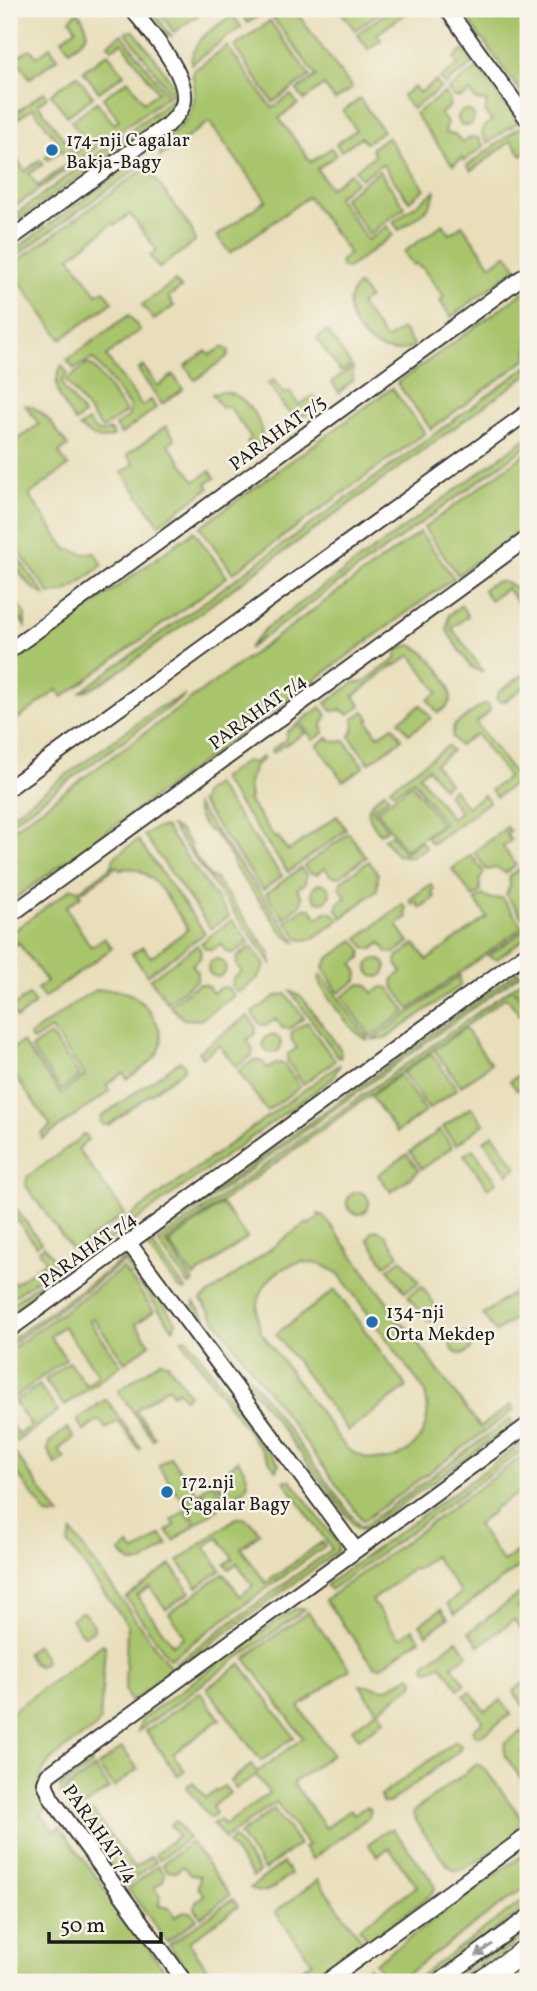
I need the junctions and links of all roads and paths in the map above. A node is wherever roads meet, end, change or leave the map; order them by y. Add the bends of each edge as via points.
1 (132, 9) edge
2 (447, 9) edge
3 (528, 120) edge
4 (9, 240) edge
5 (528, 272) edge
6 (528, 412) edge
7 (528, 538) edge
8 (9, 651) edge
9 (9, 788) edge
10 (9, 916) edge
11 (528, 952) edge
12 (129, 1242) junction
13 (9, 1330) edge
14 (528, 1425) edge
15 (356, 1550) junction
16 (528, 1835) edge
17 (528, 1917) edge
18 (528, 1948) edge
19 (185, 1982) edge
20 (326, 1982) edge
21 (439, 1982) edge
22 (481, 1982) edge

1 - 4 street via 179,75 184,95 178,114
2 - 3 street
5 - 8 street, PARAHAT 7/5
6 - 9 street
7 - 10 street, PARAHAT 7/4
11 - 12 street, PARAHAT 7/4
12 - 13 street, PARAHAT 7/4
12 - 15 street
14 - 15 street
15 - 19 street, PARAHAT 7/4 via 48,1775 45,1783 51,1798
16 - 20 street
17 -> 21 street
18 - 22 main road

